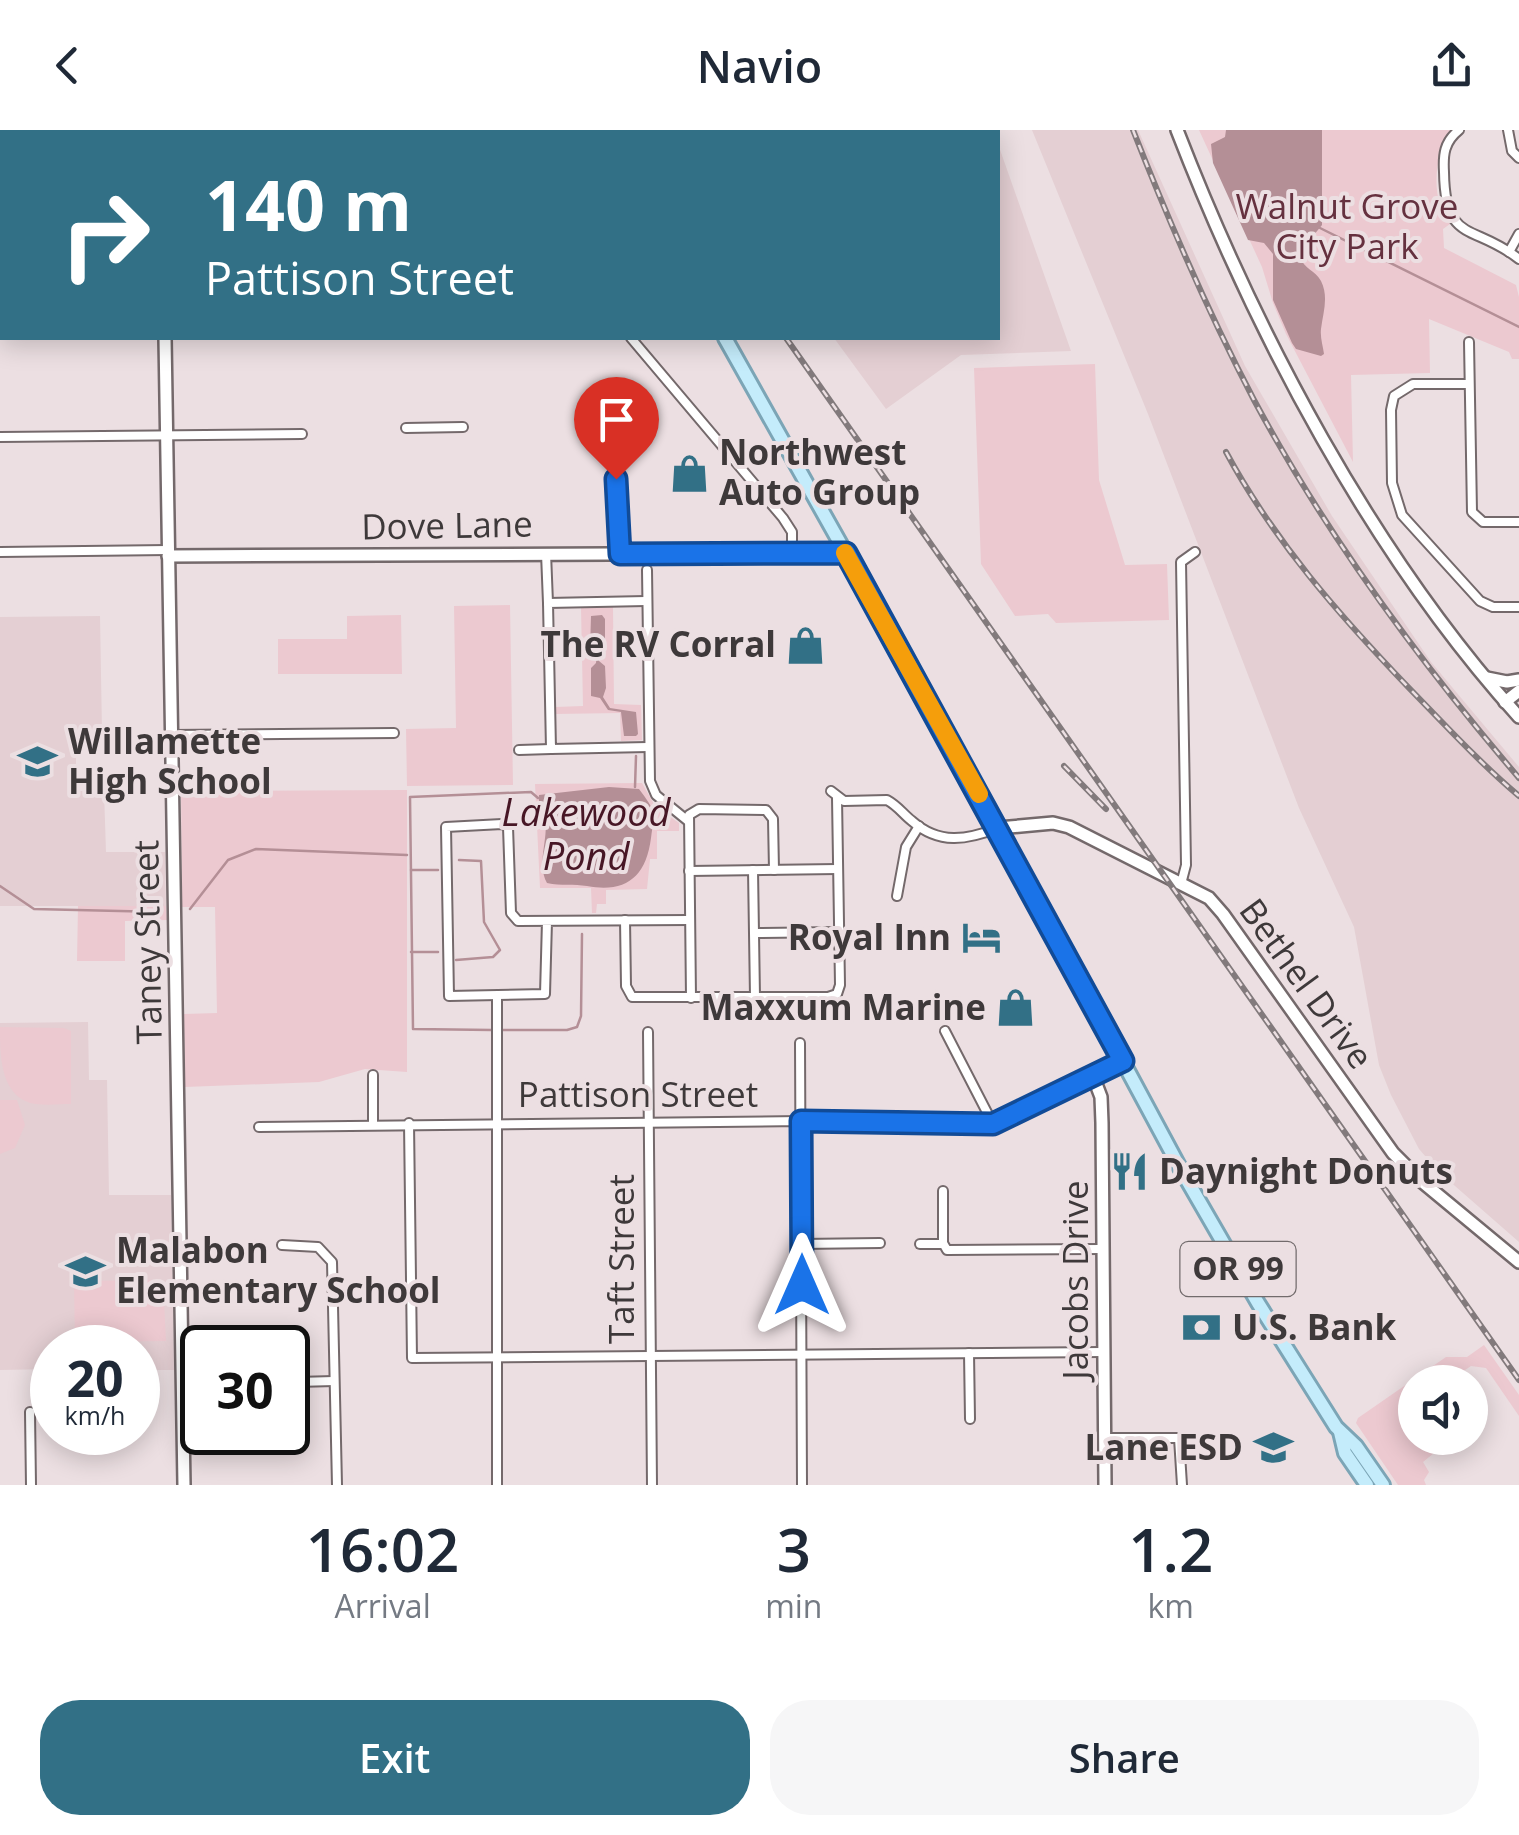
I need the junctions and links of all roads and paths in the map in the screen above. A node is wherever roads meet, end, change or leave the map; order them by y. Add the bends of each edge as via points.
1 (1177, 130) edge
2 (1458, 130) edge
3 (1508, 130) edge
4 (1519, 158) edge
5 (1519, 234) edge
6 (1509, 252) junction
7 (1519, 259) edge
8 (166, 340) edge
9 (633, 340) edge
10 (726, 340) edge
11 (1469, 342) dead end
12 (1469, 384) junction
13 (406, 428) dead end
14 (463, 428) dead end
15 (615, 429) dead end
16 (302, 434) dead end
17 (166, 436) junction
18 (0, 437) edge
19 (1519, 522) edge
20 (0, 552) edge
21 (1195, 552) dead end
22 (168, 553) junction
23 (546, 553) junction
24 (846, 553) junction
25 (620, 554) junction
26 (792, 554) junction
27 (646, 570) dead end
28 (548, 602) junction
29 (646, 602) junction
30 (1519, 607) edge
31 (1487, 678) junction
32 (1519, 680) edge
33 (1519, 691) edge
34 (1505, 702) junction
35 (1519, 718) edge
36 (394, 733) dead end
37 (172, 736) junction
38 (648, 748) junction
39 (519, 750) dead end
40 (551, 750) junction
41 (688, 821) junction
42 (918, 826) junction
43 (998, 828) junction
44 (838, 869) junction
45 (754, 870) junction
46 (774, 870) junction
47 (689, 871) junction
48 (1181, 884) junction
49 (897, 896) dead end
50 (625, 920) junction
51 (690, 920) junction
52 (546, 921) junction
53 (839, 932) junction
54 (755, 933) junction
55 (497, 996) junction
56 (756, 997) junction
57 (691, 998) junction
58 (648, 1032) dead end
59 (945, 1032) dead end
60 (800, 1044) dead end
61 (1123, 1061) junction
62 (373, 1075) dead end
63 (1093, 1076) junction
64 (801, 1121) junction
65 (649, 1122) junction
66 (374, 1123) junction
67 (408, 1123) junction
68 (498, 1123) junction
69 (993, 1124) junction
70 (259, 1127) dead end
71 (943, 1191) dead end
72 (802, 1244) junction
73 (880, 1244) dead end
74 (920, 1244) dead end
75 (943, 1244) junction
76 (282, 1245) dead end
77 (1102, 1249) junction
78 (1519, 1262) edge
79 (1103, 1352) junction
80 (969, 1353) junction
81 (802, 1354) junction
82 (650, 1355) junction
83 (497, 1356) junction
84 (334, 1381) junction
85 (310, 1382) edge
86 (970, 1419) dead end
87 (1340, 1432) junction
88 (1104, 1438) junction
89 (31, 1455) edge
90 (31, 1485) edge
91 (184, 1485) edge
92 (337, 1485) edge
93 (497, 1485) edge
94 (652, 1485) edge
95 (802, 1485) edge
96 (1104, 1485) edge
97 (1182, 1485) edge
98 (1366, 1485) edge
99 (1383, 1485) edge

1 - 31 street via 1258,318 1308,412 1407,572
2 - 6 street via 1446,146 1446,208 1454,222
3 - 4 street
5 - 6 street
6 - 7 street
8 - 17 street, Taney Street
9 - 26 street via 783,518
10 - 24 main road, OR 99
11 - 12 street
12 - 19 street via 1470,506 1475,517 1489,522
12 - 30 street via 1414,384 1394,396 1395,499 1412,528 1476,598
13 - 14 street
15 - 25 street
16 - 17 street
17 - 18 street
17 - 22 street, Taney Street
20 - 22 street, Dove Lane
21 - 48 street via 1180,562 1186,864
22 - 23 street, Dove Lane
22 - 37 street, Taney Street
23 - 25 street, Dove Lane
23 - 28 street
24 - 26 street, Dove Lane
24 - 43 main road, OR 99
25 - 26 street, Dove Lane
27 - 29 street
28 - 29 street
28 - 40 street
29 - 38 street
31 - 32 street
31 - 34 street
33 - 34 street
34 - 35 street
36 - 37 street
37 - 91 street, Taney Street
38 - 40 street
38 - 41 street via 654,791
39 - 40 street
41 - 46 street via 699,809 766,810 773,820
41 - 47 street
42 - 43 street via 953,839
42 - 44 street via 887,800 850,802 834,794
42 - 49 street via 906,847
43 - 48 street, Bethel Drive via 1068,827
43 - 61 main road, OR 99
44 - 46 street
44 - 53 street
45 - 46 street
45 - 47 street
45 - 54 street
47 - 51 street
48 - 78 street, Bethel Drive via 1224,914 1393,1153
50 - 51 street
50 - 52 street
50 - 57 street via 629,994
51 - 57 street
52 - 55 street via 546,992
52 - 55 street via 512,917 506,824 446,826 448,994
53 - 54 street
53 - 56 street via 836,994
54 - 56 street
55 - 68 street
56 - 57 street
58 - 65 street, Taft Street
59 - 69 street
60 - 64 street
61 - 63 street, Pattison Street
61 - 87 main road, OR 99 via 1229,1254
62 - 66 street
63 - 69 street, Pattison Street
63 - 77 street, Jacobs Drive via 1101,1099
64 - 65 street, Pattison Street
64 - 69 street, Pattison Street
64 - 72 street
65 - 68 street, Pattison Street
65 - 82 street, Taft Street
66 - 67 street, Pattison Street
66 - 70 street, Pattison Street
67 - 68 street, Pattison Street
67 - 83 street via 412,1358
68 - 83 street
71 - 75 street
72 - 73 street
72 - 81 street
74 - 75 street
75 - 77 street via 951,1250
76 - 84 street via 318,1246 332,1262
77 - 79 street, Jacobs Drive
79 - 80 street
79 - 88 street, Jacobs Drive
80 - 81 street
80 - 86 street
81 - 82 street
81 - 95 street
82 - 83 street
82 - 94 street, Taft Street
83 - 93 street
84 - 85 street
84 - 92 street
87 - 98 main road, OR 99 via 1344,1453
87 - 99 main road, OR 99
88 - 96 street, Jacobs Drive
88 - 97 street via 1179,1438
89 - 90 street

